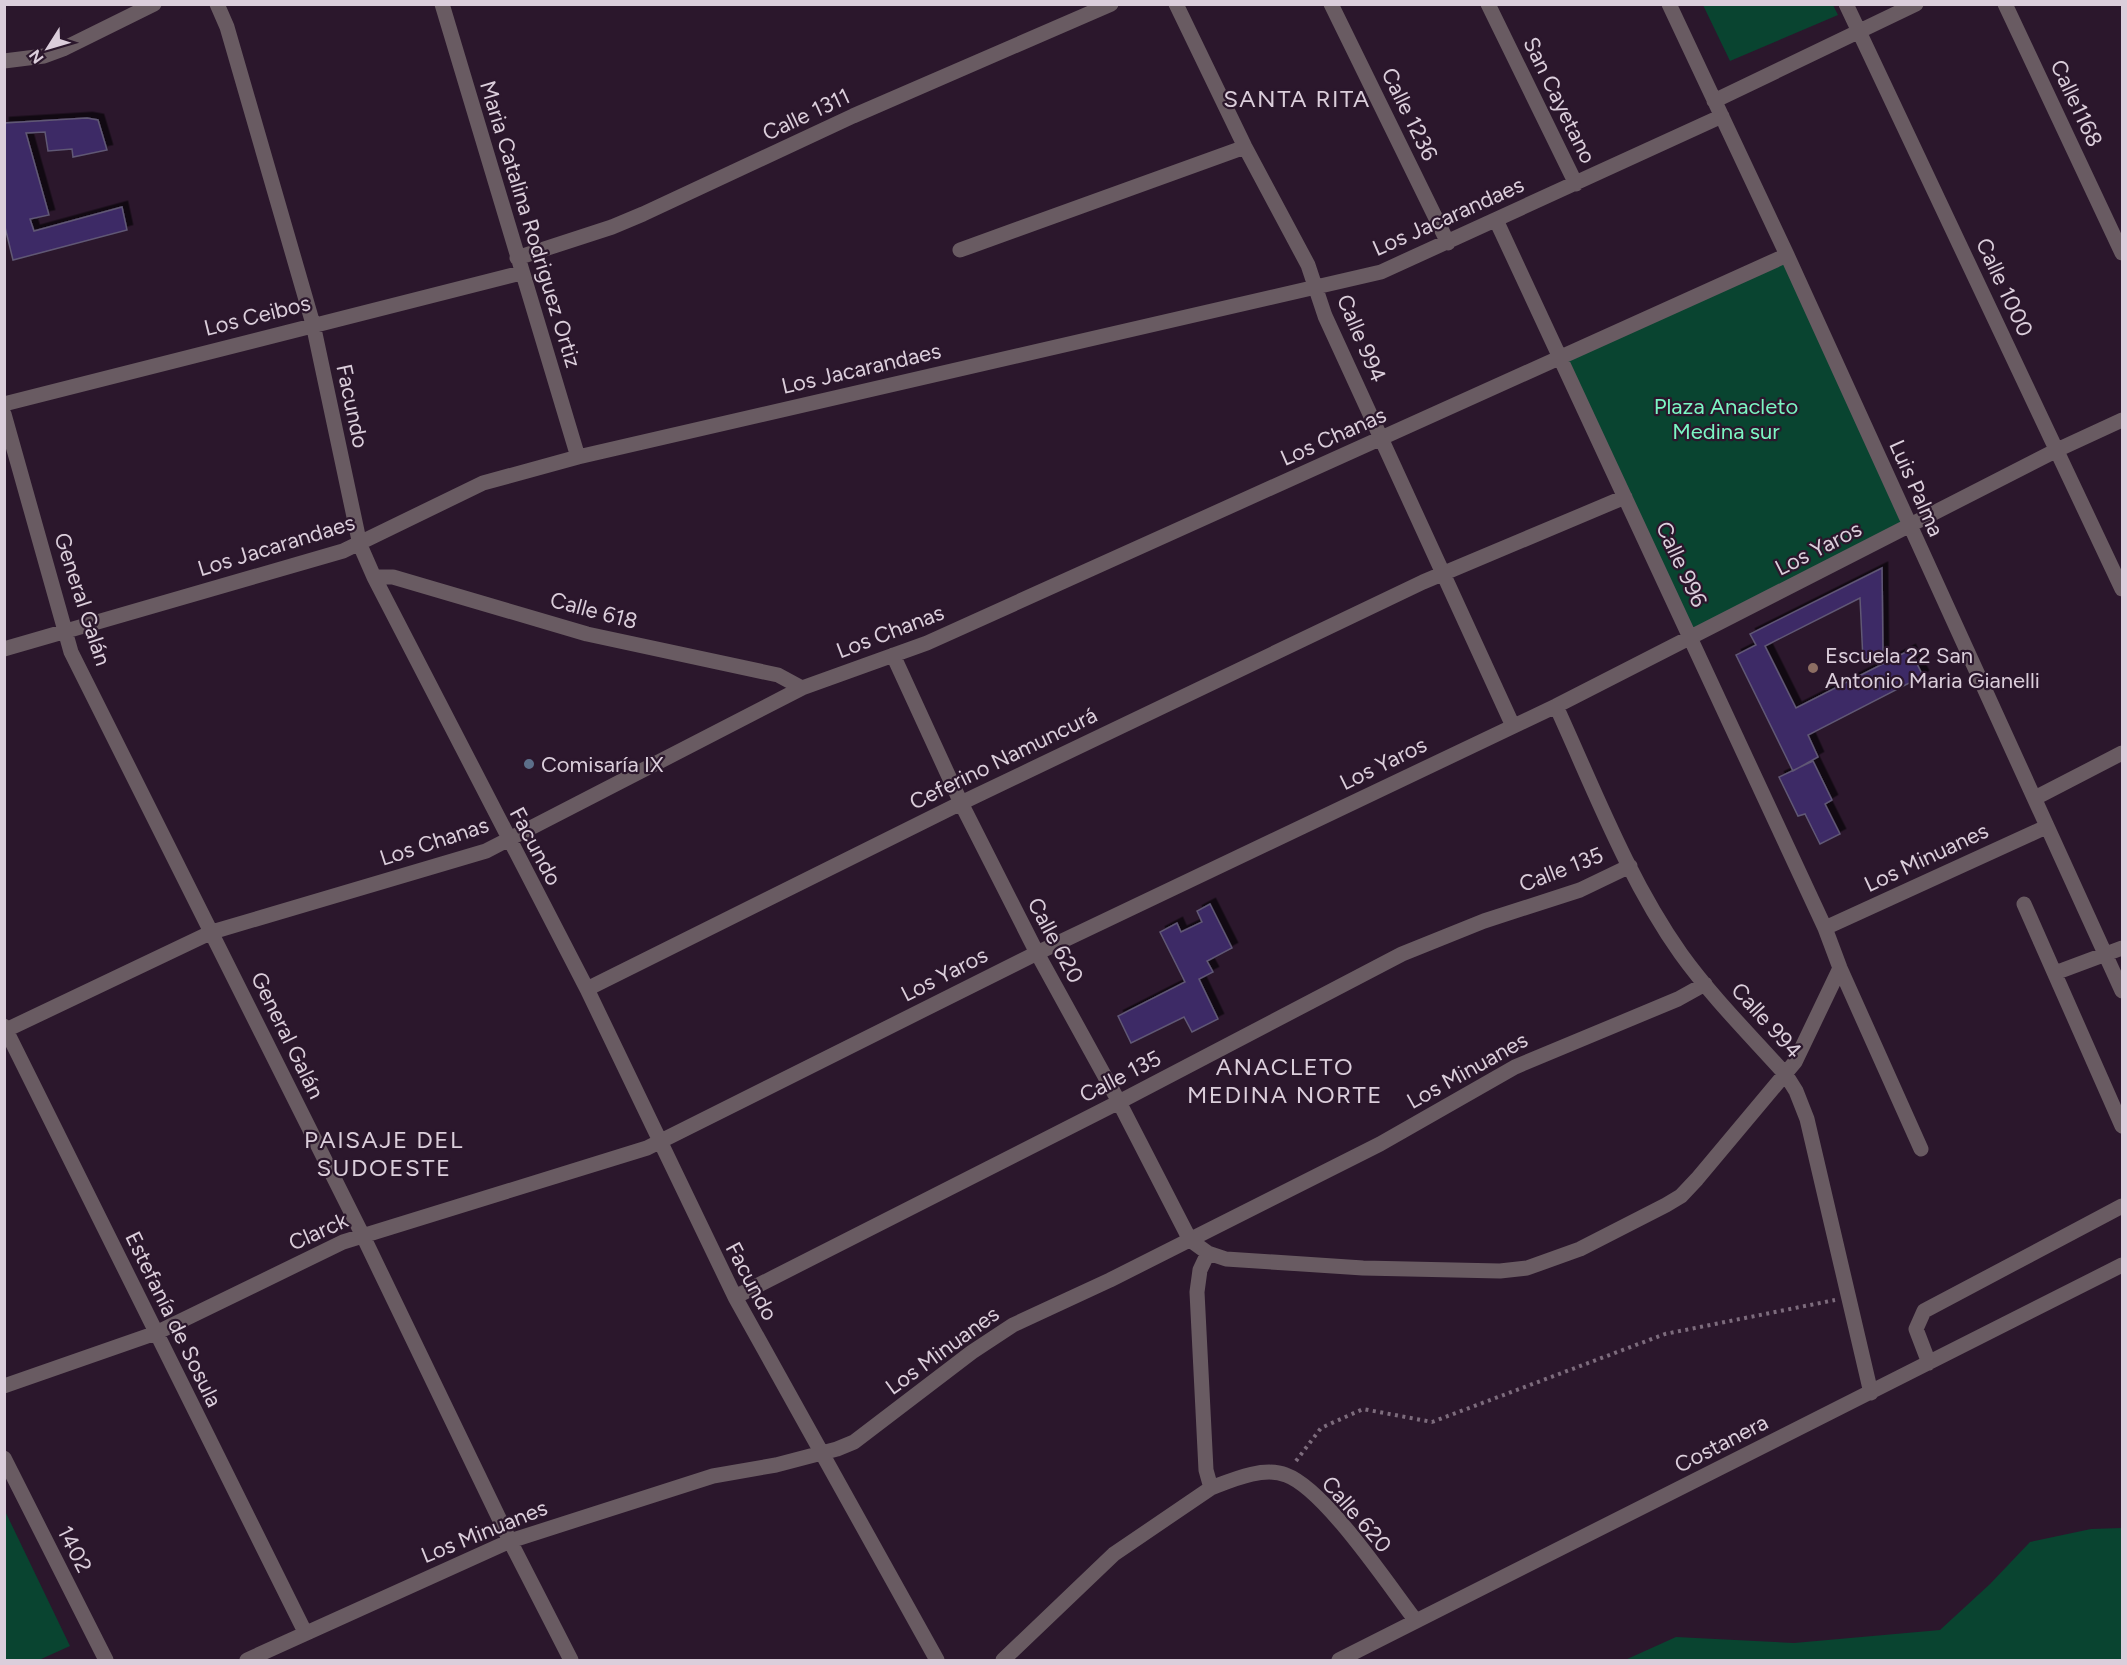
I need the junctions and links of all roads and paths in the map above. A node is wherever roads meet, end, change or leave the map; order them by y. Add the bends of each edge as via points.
1 (154, 4) edge
2 (217, 4) edge
3 (442, 4) edge
4 (1111, 4) edge
5 (1176, 4) edge
6 (1331, 4) edge
7 (1488, 4) edge
8 (1669, 4) edge
9 (1846, 4) edge
10 (1916, 4) edge
11 (2005, 4) edge
12 (129, 10) edge
13 (1860, 32) junction
14 (4, 61) edge
15 (1714, 101) junction
16 (1722, 116) junction
17 (1245, 147) junction
18 (1576, 184) junction
19 (1497, 220) junction
20 (1448, 243) junction
21 (960, 250) dead end
22 (2122, 253) edge
23 (1787, 255) junction
24 (519, 266) junction
25 (1316, 286) junction
26 (313, 324) junction
27 (1561, 357) junction
28 (4, 404) edge
29 (4, 414) edge
30 (2122, 420) edge
31 (1382, 439) junction
32 (2056, 450) junction
33 (578, 457) junction
34 (1625, 497) junction
35 (1910, 526) junction
36 (360, 544) junction
37 (1442, 573) junction
38 (374, 577) junction
39 (2122, 590) edge
40 (65, 631) junction
41 (1692, 638) junction
42 (4, 649) edge
43 (893, 656) junction
44 (802, 688) junction
45 (1556, 706) junction
46 (1512, 726) junction
47 (2122, 753) edge
48 (2035, 798) junction
49 (961, 803) junction
50 (2046, 827) junction
51 (508, 840) junction
52 (1630, 866) junction
53 (2024, 904) dead end
54 (1825, 928) junction
55 (212, 932) junction
56 (2122, 948) edge
57 (1037, 953) junction
58 (2105, 954) junction
59 (1840, 968) junction
60 (2055, 972) junction
61 (1705, 984) junction
62 (587, 989) junction
63 (2122, 991) edge
64 (5, 1029) edge
65 (1786, 1075) junction
66 (1119, 1102) junction
67 (2122, 1126) edge
68 (659, 1142) junction
69 (1921, 1149) dead end
70 (2122, 1206) edge
71 (363, 1236) junction
72 (1190, 1240) junction
73 (1208, 1253) junction
74 (2122, 1264) edge
75 (735, 1297) junction
76 (1847, 1297) junction
77 (156, 1333) junction
78 (1929, 1363) junction
79 (4, 1386) edge
80 (1871, 1393) junction
81 (820, 1454) junction
82 (4, 1458) edge
83 (1286, 1474) junction
84 (1211, 1488) junction
85 (510, 1541) junction
86 (1416, 1621) junction
87 (305, 1632) junction
88 (105, 1660) edge
89 (247, 1660) edge
90 (571, 1660) edge
91 (937, 1660) edge
92 (1003, 1660) edge
93 (1339, 1660) edge

1 - 12 street
2 - 26 street, Facundo
3 - 24 street, Maria Catalina Rodriguez Ortiz
4 - 24 street, Calle 1311
5 - 17 street, Calle 994
6 - 20 street, Calle 1236
7 - 18 street, San Cayetano
8 - 15 street, Luis Palma
9 - 13 street, Calle 1000
10 - 13 street
11 - 22 street, Calle1168
12 - 14 street via 44,56
13 - 15 street
13 - 32 street, Calle 1000
15 - 16 street, Luis Palma
16 - 18 street, Los Jacarandaes
16 - 23 street, Luis Palma
17 - 21 street
17 - 25 street, Calle 994
18 - 19 street, Los Jacarandaes
19 - 20 street, Los Jacarandaes
19 - 27 street, Calle 996
20 - 25 street, Los Jacarandaes via 1381,272
23 - 27 street, Los Chanas
23 - 35 street, Luis Palma
24 - 26 street, Los Ceibos
24 - 33 street, Maria Catalina Rodriguez Ortiz
25 - 31 street, Calle 994 via 1325,316
25 - 33 street, Los Jacarandaes
26 - 28 street, Los Ceibos
26 - 36 street, Facundo
27 - 31 street, Los Chanas
27 - 34 street, Calle 996
29 - 40 street, General Galán
30 - 32 street, Los Yaros
31 - 37 street, Calle 994
31 - 43 street, Los Chanas
32 - 35 street, Los Yaros
32 - 39 street, Calle 1000
33 - 36 street, Los Jacarandaes via 483,483
34 - 37 street, Ceferino Namuncurá
34 - 41 street, Calle 996
35 - 41 street, Los Yaros
35 - 48 street, Luis Palma
36 - 38 street, Facundo
36 - 40 street, Los Jacarandaes
37 - 46 street, Calle 994
37 - 49 street, Ceferino Namuncurá
38 - 44 street, Calle 618 via 393,578 587,634 778,675
38 - 51 street, Facundo
40 - 42 street, Los Jacarandaes
40 - 55 street, General Galán via 79,669
41 - 45 street, Los Yaros
41 - 54 street, Calle 996
43 - 44 street, Los Chanas
43 - 49 street, Calle 620
44 - 51 street, Los Chanas
45 - 46 street, Los Yaros
45 - 52 street, Calle 994
46 - 57 street, Los Yaros
47 - 48 street
48 - 50 street, Luis Palma
49 - 57 street, Calle 620
49 - 62 street, Ceferino Namuncurá
50 - 54 street, Los Minuanes
50 - 58 street, Luis Palma
51 - 55 street, Los Chanas via 471,857
51 - 62 street, Facundo
52 - 61 street, Calle 994 via 1661,923
52 - 66 street, Calle 135 via 1580,890 1484,921 1402,954
53 - 60 street
54 - 59 street, Calle 996
55 - 64 street, Los Chanas
55 - 71 street, General Galán
56 - 58 street
57 - 66 street, Calle 620
57 - 68 street, Los Yaros
58 - 60 street
58 - 63 street, Luis Palma
59 - 65 street
59 - 69 street, Calle 996
60 - 67 street
61 - 65 street, Calle 994
61 - 72 street, Los Minuanes via 1515,1067 1380,1144
62 - 68 street, Facundo
64 - 77 street, Estefanía de Sosula
65 - 73 street via 1681,1196 1551,1262 1500,1271 1374,1268 1226,1259
65 - 76 street, Calle 994 via 1807,1119
66 - 72 street, Calle 620
66 - 75 street, Calle 135
68 - 71 street, Clarck
68 - 75 street, Facundo
70 - 78 street via 1923,1311 1916,1329
71 - 77 street, Clarck via 343,1242
71 - 85 street, General Galán
72 - 73 street
72 - 81 street, Los Minuanes via 995,1335 854,1442
73 - 84 street via 1200,1270 1197,1292 1206,1470
74 - 78 street, Costanera
75 - 81 street, Facundo
76 - 80 street, Calle 994
76 - 83 path via 1665,1334 1432,1422 1363,1409 1321,1428
77 - 79 street, Clarck
77 - 87 street, Estefanía de Sosula
78 - 80 street, Costanera
80 - 86 street, Costanera
81 - 85 street, Los Minuanes via 758,1470 713,1476
81 - 91 street, Facundo
82 - 88 street, 1402
83 - 84 street, Calle 620 via 1258,1473
83 - 86 street, Calle 620 via 1314,1494 1338,1519
84 - 92 street, Calle 620 via 1114,1554
85 - 87 street, Los Minuanes
85 - 90 street, General Galán
86 - 93 street, Costanera
87 - 89 street, Los Minuanes

